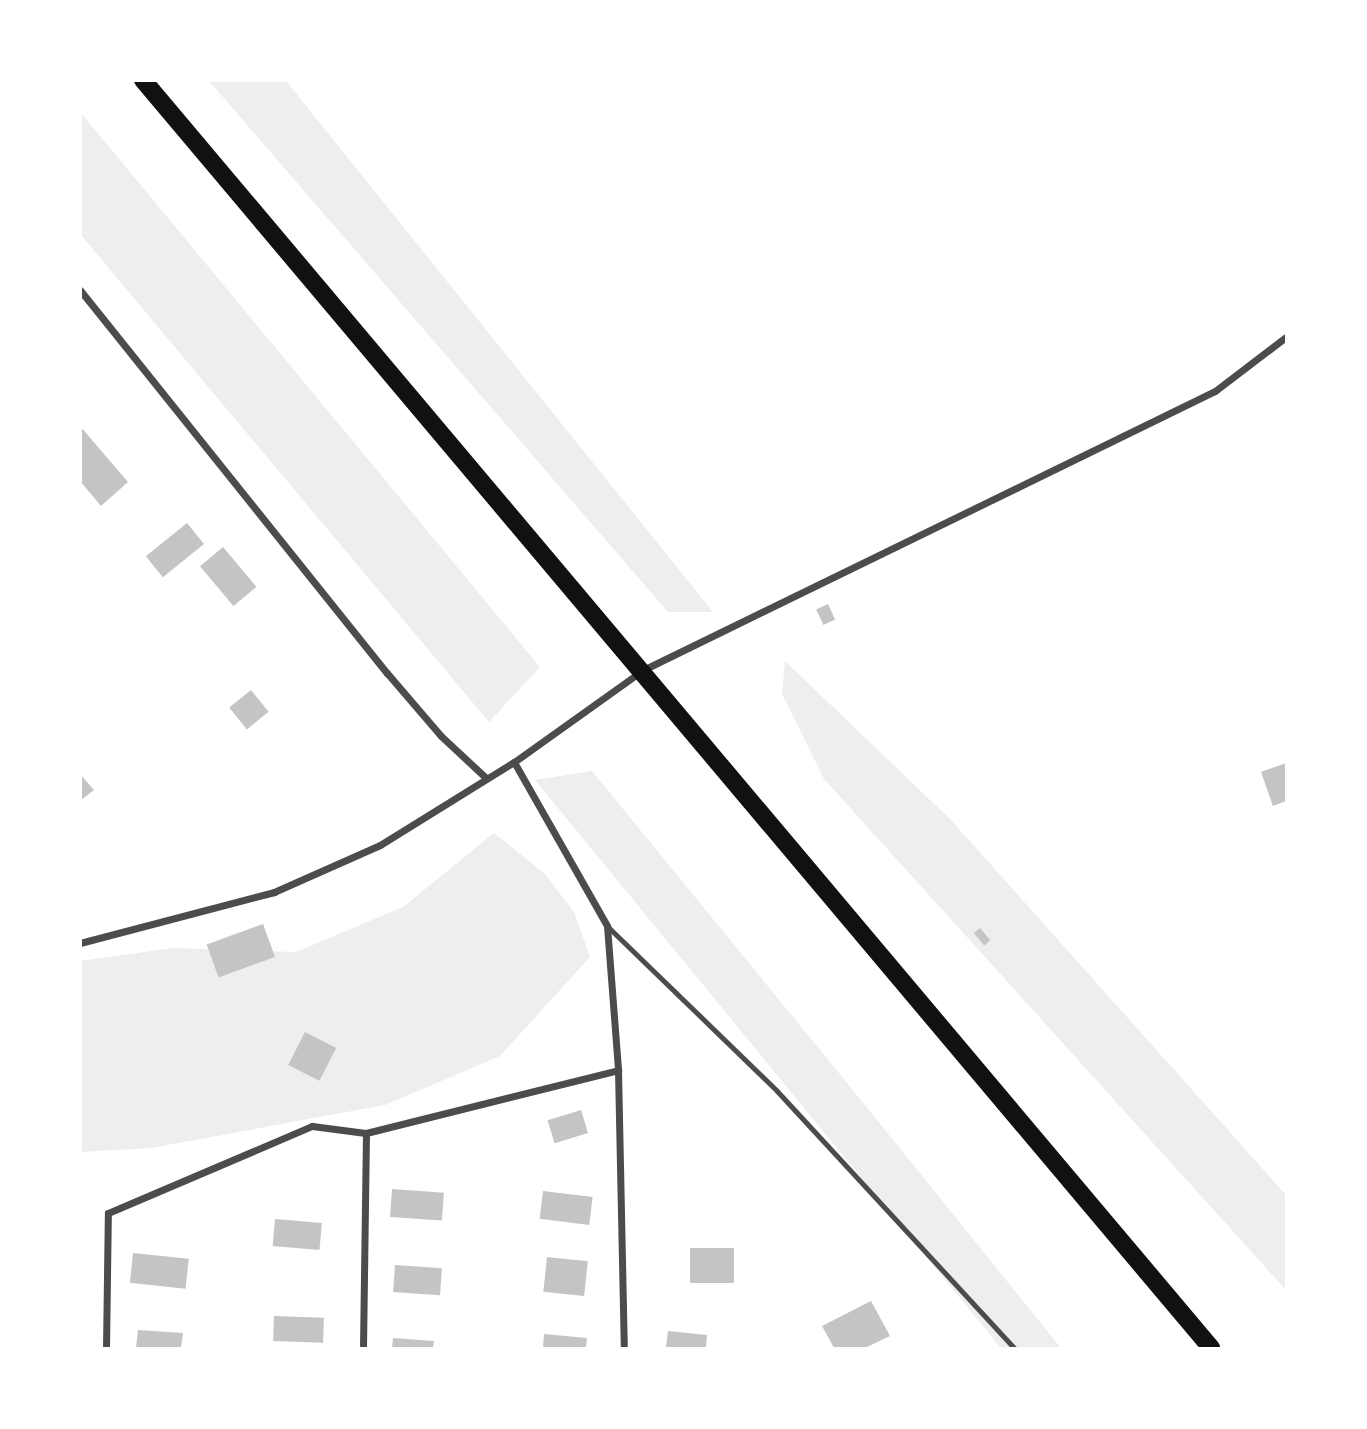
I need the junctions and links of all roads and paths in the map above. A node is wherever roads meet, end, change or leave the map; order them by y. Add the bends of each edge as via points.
1 (143, 80) edge
2 (80, 290) edge
3 (1286, 337) edge
4 (643, 670) junction
5 (514, 762) junction
6 (485, 777) junction
7 (607, 926) junction
8 (80, 943) edge
9 (618, 1070) junction
10 (366, 1133) junction
11 (106, 1349) edge
12 (363, 1349) edge
13 (624, 1349) edge
14 (1014, 1349) edge
15 (1210, 1349) edge

1 - 4 main road
2 - 6 street via 387,673 441,736
3 - 4 street via 1215,391
4 - 5 street
4 - 15 main road
5 - 6 street
5 - 7 street
6 - 8 street via 380,845 274,892
7 - 9 street
7 - 14 lane via 777,1091
9 - 10 street
9 - 13 street
10 - 11 street via 312,1126 108,1213
10 - 12 street

